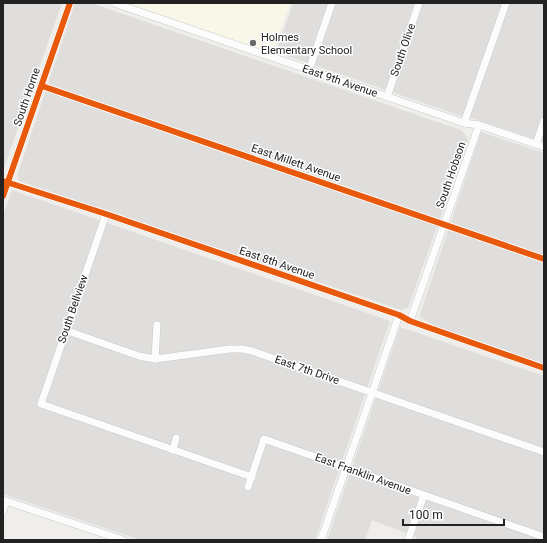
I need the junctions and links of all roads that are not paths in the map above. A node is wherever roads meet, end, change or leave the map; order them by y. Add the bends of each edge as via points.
1 (70, 3) edge
2 (114, 3) edge
3 (332, 3) edge
4 (420, 3) edge
5 (506, 3) edge
6 (309, 70) junction
7 (42, 86) junction
8 (387, 97) junction
9 (544, 121) edge
10 (464, 123) junction
11 (479, 125) junction
12 (536, 144) junction
13 (544, 147) edge
14 (6, 181) edge
15 (3, 196) edge
16 (106, 214) junction
17 (444, 225) junction
18 (544, 259) edge
19 (399, 315) junction
20 (410, 321) junction
21 (157, 325) dead end
22 (65, 330) junction
23 (155, 359) junction
24 (544, 368) edge
25 (372, 392) junction
26 (176, 438) dead end
27 (173, 450) junction
28 (544, 452) edge
29 (346, 469) junction
30 (252, 477) junction
31 (248, 487) dead end
32 (424, 495) junction
33 (5, 501) edge
34 (3, 511) edge
35 (544, 537) edge
36 (123, 540) edge
37 (321, 540) edge
38 (408, 540) edge

1 - 7 street, South Horne
2 - 6 street, East 9th Avenue
3 - 6 street
4 - 8 street, South Olive
5 - 10 street
6 - 8 street, East 9th Avenue
7 - 14 street, South Horne
7 - 17 street, East Millett Avenue
8 - 10 street, East 9th Avenue
9 - 12 street
10 - 11 street, East 9th Avenue
11 - 12 street, East 9th Avenue
11 - 17 street, South Hobson
12 - 13 street, East 9th Avenue
14 - 15 street, South Horne
14 - 16 street, East 8th Avenue
16 - 19 street, East 8th Avenue
16 - 22 street, South Bellview
17 - 18 street, East Millett Avenue
17 - 20 street, South Hobson
19 - 20 street, East 8th Avenue
19 - 25 street
20 - 24 street, East 8th Avenue
21 - 23 street
22 - 23 street, East 7th Drive via 139,356
22 - 27 street, South Bellview via 41,404
23 - 25 street, East 7th Drive via 242,349
25 - 28 street, East 7th Drive
25 - 29 street
26 - 27 street
27 - 30 street
29 - 30 street, East Franklin Avenue via 264,439
29 - 32 street, East Franklin Avenue
29 - 37 street
30 - 31 street, East Franklin Avenue
32 - 35 street, East Franklin Avenue
32 - 38 street
33 - 34 street
33 - 36 street

